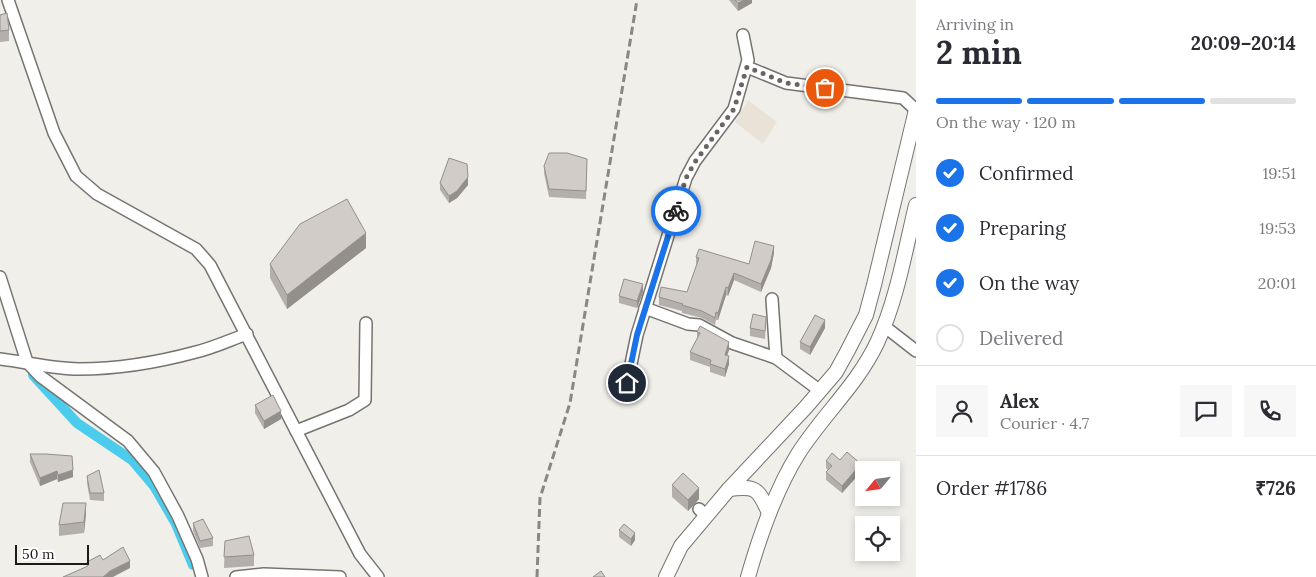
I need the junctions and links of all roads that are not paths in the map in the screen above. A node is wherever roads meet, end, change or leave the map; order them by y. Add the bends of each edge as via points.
1 (8, 0) edge
2 (743, 35) dead end
3 (747, 67) junction
4 (916, 110) edge
5 (916, 205) edge
6 (0, 277) edge
7 (772, 299) dead end
8 (646, 308) junction
9 (366, 323) dead end
10 (884, 326) junction
11 (247, 334) junction
12 (916, 351) edge
13 (776, 358) junction
14 (0, 359) edge
15 (28, 362) junction
16 (627, 383) dead end
17 (819, 390) junction
18 (296, 431) junction
19 (728, 489) junction
20 (769, 513) junction
21 (202, 577) edge
22 (236, 577) edge
23 (340, 577) edge
24 (378, 577) edge
25 (666, 577) edge
26 (748, 577) edge

1 - 11 street via 54,133 76,176 97,194 196,249 210,264
2 - 3 street
3 - 4 street via 786,83 903,98
3 - 8 street via 734,109 686,178
4 - 17 main road via 866,315 836,372
5 - 10 main road
6 - 15 street
7 - 13 street
8 - 13 street via 699,325 732,342
8 - 16 street
9 - 18 street via 366,400
10 - 12 street
10 - 20 main road via 854,383 798,454
11 - 15 street via 197,352 132,366 79,369
11 - 18 street
13 - 17 street
14 - 15 street
15 - 21 street via 40,376 128,441 154,472 178,516
17 - 19 main road
18 - 24 street via 360,554
19 - 20 main road via 746,487 755,490 763,498
19 - 25 main road via 703,513 681,546
20 - 26 main road
22 - 23 street via 264,574

